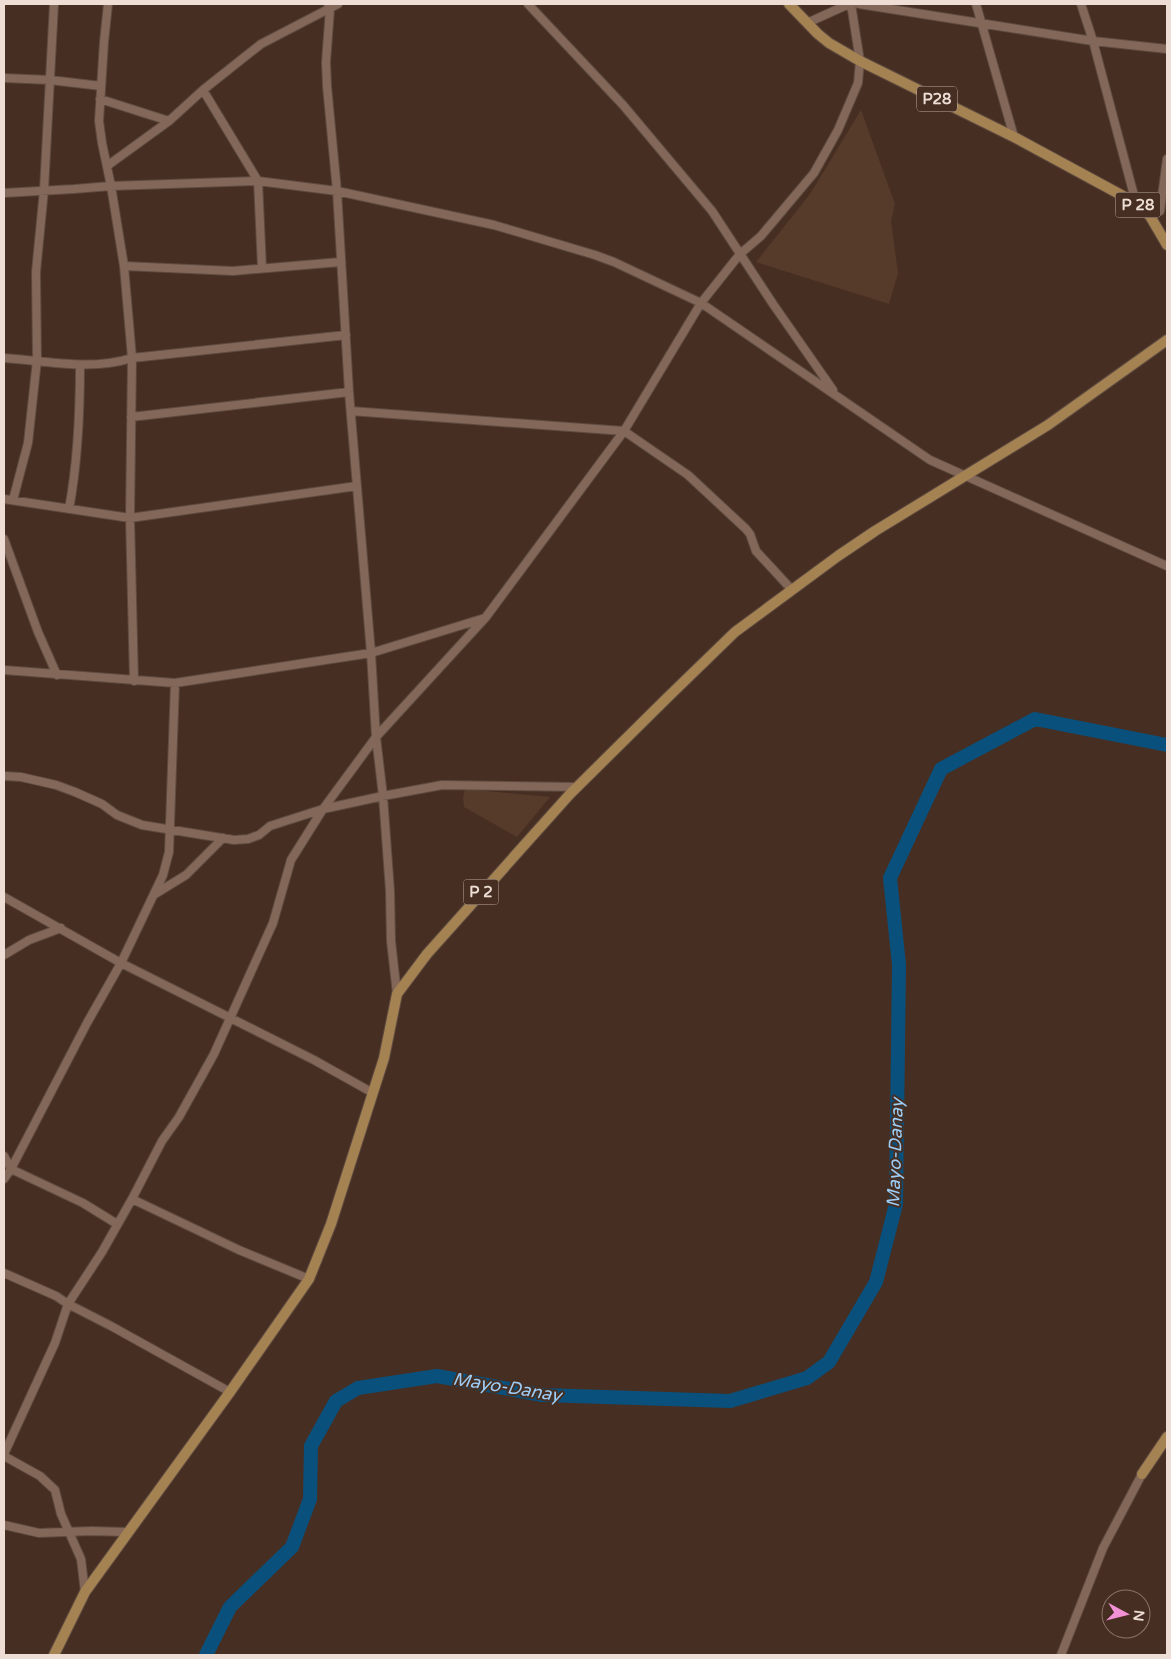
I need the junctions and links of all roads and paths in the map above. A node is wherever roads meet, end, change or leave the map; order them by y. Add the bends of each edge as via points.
1 (54, 4) edge
2 (108, 4) edge
3 (338, 4) edge
4 (528, 4) edge
5 (788, 4) edge
6 (850, 4) edge
7 (859, 4) edge
8 (976, 4) edge
9 (1081, 4) edge
10 (329, 6) edge
11 (982, 22) junction
12 (807, 23) junction
13 (1093, 40) junction
14 (1167, 49) edge
15 (860, 61) junction
16 (4, 78) edge
17 (50, 80) junction
18 (101, 86) junction
19 (202, 90) junction
20 (100, 99) junction
21 (169, 121) junction
22 (1014, 137) junction
23 (1167, 159) edge
24 (107, 166) junction
25 (258, 181) junction
26 (1095, 181) joint
27 (112, 186) junction
28 (44, 190) junction
29 (337, 191) junction
30 (4, 193) edge
31 (1136, 203) junction
32 (1164, 212) edge
33 (1150, 216) junction
34 (1167, 245) edge
35 (740, 254) junction
36 (340, 262) junction
37 (124, 266) junction
38 (262, 268) junction
39 (701, 303) junction
40 (346, 334) junction
41 (1167, 340) edge
42 (4, 358) edge
43 (132, 358) junction
44 (37, 360) junction
45 (80, 365) junction
46 (349, 392) junction
47 (837, 396) junction
48 (351, 411) junction
49 (132, 417) junction
50 (624, 431) junction
51 (964, 476) junction
52 (357, 486) junction
53 (4, 499) edge
54 (13, 500) junction
55 (69, 509) junction
56 (130, 518) junction
57 (4, 539) edge
58 (7, 556) edge
59 (1167, 566) edge
60 (792, 590) junction
61 (486, 618) junction
62 (371, 653) junction
63 (4, 670) edge
64 (58, 675) junction
65 (134, 681) junction
66 (175, 683) junction
67 (376, 737) junction
68 (4, 776) edge
69 (578, 787) junction
70 (383, 796) junction
71 (323, 809) junction
72 (170, 830) junction
73 (223, 838) junction
74 (154, 894) junction
75 (4, 897) edge
76 (61, 928) junction
77 (4, 955) edge
78 (121, 963) junction
79 (397, 994) junction
80 (230, 1019) junction
81 (373, 1092) junction
82 (4, 1156) edge
83 (11, 1169) junction
84 (4, 1179) edge
85 (132, 1200) junction
86 (117, 1224) junction
87 (4, 1273) edge
88 (308, 1279) junction
89 (68, 1304) junction
90 (230, 1392) junction
91 (1167, 1437) edge
92 (4, 1455) edge
93 (1142, 1474) joint
94 (4, 1525) edge
95 (69, 1532) junction
96 (127, 1532) junction
97 (85, 1592) junction
98 (54, 1655) edge
99 (1061, 1655) edge

1 - 17 street
2 - 18 street
3 - 10 street
4 - 35 street via 623,104 712,211
5 - 12 main road, P28
6 - 12 street
6 - 15 street
7 - 11 street
8 - 11 street
9 - 13 street
10 - 19 street via 261,44
10 - 29 street via 327,86
11 - 13 street
11 - 22 street
12 - 15 main road, P28 via 829,43
13 - 14 street
13 - 31 street
15 - 22 main road, P28
15 - 35 street via 858,83 838,130 814,173 761,236
16 - 17 street
17 - 18 street
17 - 28 street
18 - 20 street
19 - 21 street
19 - 25 street
20 - 21 street
20 - 24 street via 99,121
21 - 24 street
22 - 26 main road, P28
23 - 32 street
24 - 27 street
25 - 27 street
25 - 29 street
25 - 38 street
26 - 31 main road, P 28
27 - 28 street
27 - 37 street
28 - 30 street
28 - 44 street via 36,272
29 - 36 street
29 - 39 street via 494,225 595,255
31 - 33 main road, P 28
32 - 33 street
33 - 34 main road, P 28
35 - 39 street
35 - 47 street
36 - 38 street
36 - 40 street
37 - 38 street via 217,271
37 - 43 street
39 - 47 street
39 - 50 street
40 - 43 street
40 - 46 street
41 - 51 main road, P 2 via 1048,424
42 - 44 street
43 - 45 street via 114,364
43 - 49 street
44 - 45 street
44 - 54 street via 28,443
45 - 55 street via 77,456
46 - 48 street
46 - 49 street
47 - 51 street via 917,452
48 - 50 street
48 - 52 street
49 - 56 street
50 - 60 street via 688,475 746,529 756,550
50 - 61 street
51 - 59 street
51 - 60 main road, P 2 via 874,531
52 - 56 street
52 - 62 street
53 - 54 street
54 - 55 street
55 - 56 street
56 - 65 street
57 - 58 street
58 - 64 street
60 - 69 main road, P 2 via 735,632
61 - 62 street
61 - 67 street
62 - 66 street
62 - 67 street
63 - 64 street
64 - 65 street
65 - 66 street
66 - 72 street
67 - 70 street
67 - 71 street
68 - 72 street via 56,785 102,804 130,821
69 - 70 street via 442,785
69 - 79 main road, P 2 via 464,911
70 - 71 street
70 - 79 street
71 - 73 street via 270,826 248,839
71 - 80 street via 291,860 273,923
72 - 73 street
72 - 74 street via 166,866
73 - 74 street via 186,875
74 - 78 street
75 - 76 street
76 - 77 street via 29,940
76 - 78 street
78 - 80 street
78 - 83 street
79 - 81 main road, P 2 via 384,1058
80 - 81 street
80 - 85 street via 214,1054 162,1141
81 - 88 main road, P 2 via 331,1224
82 - 83 street
83 - 84 street
83 - 86 street via 83,1203
85 - 86 street
85 - 88 street
86 - 89 street
87 - 89 street via 42,1288
88 - 90 main road, P 2
89 - 90 street
89 - 92 street via 55,1343
90 - 96 main road, P 2
91 - 93 main road
92 - 95 street via 50,1484
93 - 99 street via 1103,1548
94 - 95 street via 39,1533
95 - 96 street
95 - 97 street via 81,1559
96 - 97 main road, P 2
97 - 98 main road, P 2

